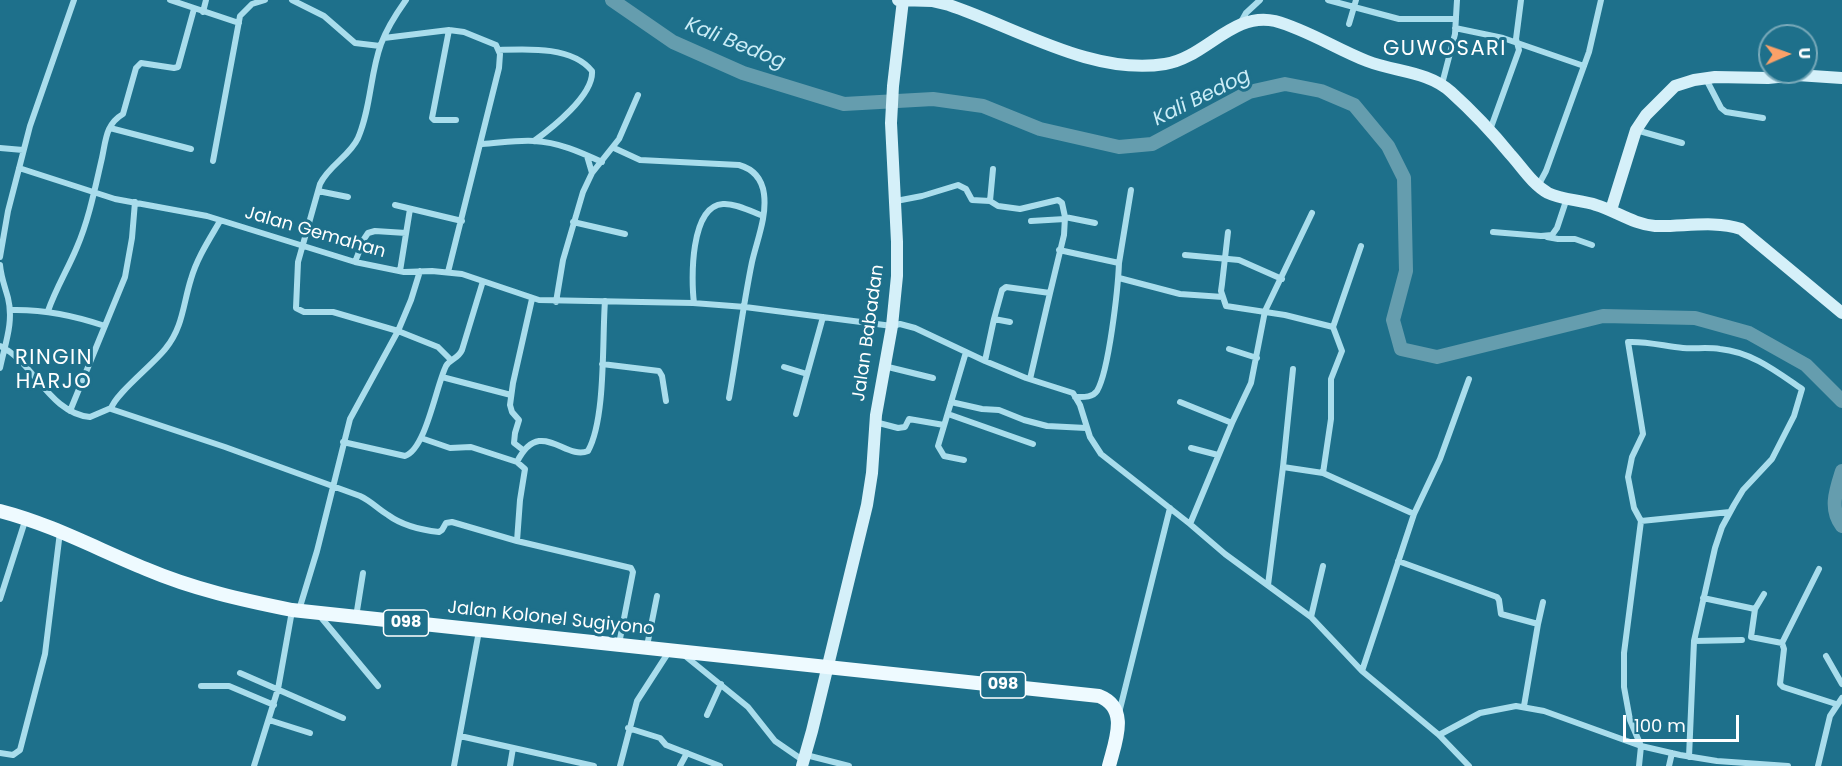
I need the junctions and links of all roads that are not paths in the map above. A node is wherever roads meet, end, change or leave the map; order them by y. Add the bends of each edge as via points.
1 (74, 0) edge
2 (170, 0) edge
3 (206, 0) edge
4 (265, 0) edge
5 (294, 0) edge
6 (405, 0) edge
7 (898, 0) edge
8 (903, 0) edge
9 (933, 0) edge
10 (1260, 0) edge
11 (1328, 0) edge
12 (1457, 0) edge
13 (1521, 0) edge
14 (1601, 0) edge
15 (1355, 3) edge
16 (194, 9) junction
17 (203, 12) junction
18 (1456, 20) junction
19 (239, 23) junction
20 (1349, 24) dead end
21 (1239, 25) junction
22 (1455, 28) junction
23 (449, 30) junction
24 (384, 38) junction
25 (1519, 45) junction
26 (380, 46) junction
27 (499, 50) junction
28 (1584, 66) junction
29 (1706, 78) junction
30 (1842, 78) edge
31 (1442, 84) junction
32 (638, 95) dead end
33 (1763, 118) dead end
34 (456, 120) dead end
35 (110, 128) junction
36 (1490, 130) junction
37 (1636, 130) junction
38 (534, 141) junction
39 (1682, 143) dead end
40 (482, 144) junction
41 (0, 148) edge
42 (614, 148) junction
43 (191, 149) dead end
44 (23, 150) junction
45 (587, 156) junction
46 (213, 161) dead end
47 (602, 162) junction
48 (19, 168) junction
49 (993, 170) dead end
50 (592, 173) junction
51 (1538, 186) junction
52 (1131, 190) dead end
53 (318, 191) junction
54 (94, 193) junction
55 (348, 197) dead end
56 (1567, 198) junction
57 (896, 201) junction
58 (990, 201) junction
59 (135, 202) junction
60 (395, 205) dead end
61 (410, 209) junction
62 (1611, 210) junction
63 (1312, 213) dead end
64 (763, 216) junction
65 (1065, 218) junction
66 (220, 221) junction
67 (462, 221) junction
68 (1031, 221) dead end
69 (573, 222) junction
70 (1095, 223) dead end
71 (1228, 232) dead end
72 (1493, 232) dead end
73 (406, 233) junction
74 (625, 234) dead end
75 (1546, 236) junction
76 (1592, 245) dead end
77 (1361, 246) dead end
78 (302, 247) junction
79 (1059, 250) junction
80 (1185, 255) dead end
81 (0, 257) edge
82 (1224, 258) junction
83 (355, 262) junction
84 (1119, 263) junction
85 (0, 265) edge
86 (400, 271) junction
87 (420, 271) junction
88 (0, 272) edge
89 (448, 272) junction
90 (1119, 278) junction
91 (1282, 279) junction
92 (483, 281) junction
93 (1050, 293) junction
94 (1223, 297) junction
95 (532, 299) junction
96 (556, 302) junction
97 (605, 302) junction
98 (694, 303) junction
99 (745, 307) junction
100 (10, 310) junction
101 (48, 311) junction
102 (1266, 311) junction
103 (1842, 313) edge
104 (824, 317) junction
105 (994, 320) junction
106 (1010, 322) dead end
107 (105, 326) junction
108 (892, 326) junction
109 (1333, 327) junction
110 (398, 331) junction
111 (2, 347) edge
112 (1229, 349) dead end
113 (966, 352) junction
114 (1257, 358) junction
115 (451, 360) junction
116 (985, 361) junction
117 (602, 364) junction
118 (884, 365) junction
119 (784, 367) dead end
120 (0, 368) edge
121 (1293, 369) dead end
122 (807, 374) junction
123 (442, 377) junction
124 (933, 378) dead end
125 (1030, 379) junction
126 (1469, 380) dead end
127 (511, 395) junction
128 (1076, 396) junction
129 (729, 398) dead end
130 (666, 401) dead end
131 (951, 402) junction
132 (1180, 402) dead end
133 (111, 408) junction
134 (70, 411) junction
135 (796, 414) dead end
136 (948, 414) junction
137 (875, 422) junction
138 (1232, 423) junction
139 (944, 425) junction
140 (1086, 428) junction
141 (421, 438) junction
142 (343, 442) junction
143 (1033, 444) dead end
144 (1191, 448) dead end
145 (523, 450) junction
146 (1218, 455) junction
147 (964, 460) dead end
148 (517, 462) junction
149 (1283, 467) junction
150 (1323, 473) junction
151 (333, 487) junction
152 (1170, 508) junction
153 (0, 511) edge
154 (1730, 512) junction
155 (1414, 514) junction
156 (26, 518) junction
157 (1641, 520) junction
158 (1190, 524) junction
159 (60, 532) junction
160 (517, 541) junction
161 (1398, 561) junction
162 (1323, 566) dead end
163 (1819, 569) dead end
164 (363, 573) dead end
165 (1268, 585) junction
166 (2, 587) edge
167 (1764, 594) dead end
168 (657, 596) dead end
169 (1703, 598) junction
170 (0, 599) edge
171 (1543, 602) dead end
172 (1755, 609) junction
173 (295, 611) junction
174 (318, 613) junction
175 (1311, 617) junction
176 (356, 618) junction
177 (1538, 624) junction
178 (479, 630) junction
179 (1742, 640) dead end
180 (1694, 641) junction
181 (1782, 644) junction
182 (619, 645) junction
183 (646, 647) junction
184 (675, 650) junction
185 (1826, 656) dead end
186 (828, 666) junction
187 (1362, 671) junction
188 (240, 673) dead end
189 (721, 684) junction
190 (1842, 684) edge
191 (201, 686) dead end
192 (378, 686) dead end
193 (278, 688) junction
194 (1125, 688) junction
195 (1842, 698) edge
196 (1109, 701) junction
197 (1836, 704) junction
198 (274, 705) junction
199 (1524, 706) junction
200 (707, 715) dead end
201 (1118, 716) junction
202 (344, 718) dead end
203 (269, 720) junction
204 (628, 728) junction
205 (310, 733) dead end
206 (1439, 735) junction
207 (459, 736) junction
208 (1641, 746) junction
209 (513, 748) junction
210 (0, 753) edge
211 (687, 753) junction
212 (1672, 753) junction
213 (1689, 757) junction
214 (804, 761) edge
215 (574, 764) edge
216 (254, 766) edge
217 (454, 766) edge
218 (510, 766) edge
219 (594, 766) edge
220 (620, 766) edge
221 (680, 766) edge
222 (720, 766) edge
223 (849, 766) edge
224 (1109, 766) edge
225 (1468, 766) edge
226 (1639, 766) edge
227 (1669, 766) edge
228 (1788, 766) edge
229 (1818, 766) edge

1 - 44 street
2 - 16 street
3 - 17 street
4 - 19 street via 247,8
5 - 26 street via 324,16 355,43
6 - 24 street
7 - 8 main road
8 - 9 main road
8 - 57 main road, Jalan Babadan via 891,123
9 - 21 main road via 1074,54 1128,64 1159,65 1180,60
10 - 21 street
11 - 15 street
12 - 18 street
13 - 25 street via 1516,39
14 - 28 street
15 - 18 street via 1399,19
15 - 20 street
16 - 17 street
16 - 35 street via 178,66 138,64 123,114
17 - 19 street
18 - 22 street
19 - 46 street
21 - 31 main road via 1255,20 1279,22 1366,60
22 - 25 street
22 - 31 street
23 - 24 street
23 - 27 street via 490,41
23 - 34 street via 432,118
24 - 26 street
25 - 28 street
25 - 36 street
26 - 53 street via 357,141 326,173
27 - 38 street via 554,51 592,71 591,82 569,114
27 - 40 street via 500,68
28 - 51 street
29 - 30 main road
29 - 33 street via 1725,112
29 - 37 main road via 1675,86
31 - 36 main road
32 - 42 street
35 - 43 street
35 - 54 street
36 - 51 main road
37 - 39 street
37 - 62 main road
38 - 40 street
38 - 45 street
40 - 67 street
41 - 44 street
42 - 47 street
42 - 64 street via 640,160 747,167 763,188
44 - 48 street
45 - 47 street
45 - 50 street
47 - 50 street
48 - 54 street, Jalan Gemahan
48 - 81 street
49 - 58 street
50 - 69 street
51 - 56 main road via 1549,194
52 - 84 street
53 - 55 street
53 - 78 street
54 - 59 street, Jalan Gemahan
54 - 101 street via 78,246
56 - 62 main road
56 - 75 street via 1557,228
57 - 58 street via 958,185 966,189 972,200
57 - 108 main road, Jalan Babadan via 897,276
58 - 65 street via 1020,209 1058,200
59 - 66 street, Jalan Gemahan
59 - 107 street via 125,277
60 - 61 street
61 - 67 street
61 - 73 street
62 - 103 main road via 1651,225 1722,225 1741,229
63 - 91 street
64 - 98 street via 725,204 711,209 696,238 691,277
64 - 99 street
65 - 68 street
65 - 70 street
65 - 79 street
66 - 78 street, Jalan Gemahan
66 - 133 street via 196,265 176,333
67 - 89 street
69 - 74 street
69 - 96 street
71 - 82 street
72 - 75 street
73 - 83 street via 368,233
73 - 86 street
75 - 76 street
77 - 109 street
78 - 83 street, Jalan Gemahan
78 - 110 street via 297,310 333,312
79 - 84 street
79 - 93 street
80 - 82 street
82 - 91 street via 1246,262
82 - 94 street
83 - 86 street, Jalan Gemahan
84 - 90 street
85 - 88 street
86 - 87 street, Jalan Gemahan
87 - 89 street, Jalan Gemahan
87 - 110 street
88 - 100 street
89 - 92 street, Jalan Gemahan
90 - 94 street via 1180,294
90 - 128 street via 1106,364 1096,392
91 - 102 street
92 - 95 street, Jalan Gemahan
92 - 115 street via 464,346 459,356
93 - 105 street via 1006,287
93 - 125 street
94 - 102 street via 1229,307
95 - 96 street, Jalan Gemahan
95 - 127 street
96 - 97 street, Jalan Gemahan
97 - 98 street, Jalan Gemahan
97 - 117 street
98 - 99 street, Jalan Gemahan
99 - 104 street, Jalan Gemahan
99 - 129 street
100 - 101 street
100 - 111 street via 10,332
101 - 107 street
102 - 109 street
102 - 114 street
104 - 108 street, Jalan Gemahan
104 - 122 street
105 - 106 street
105 - 116 street
107 - 134 street
108 - 113 street, Jalan Gemahan via 915,328
108 - 118 main road, Jalan Babadan
109 - 150 street via 1342,351 1331,379 1331,419
110 - 115 street via 438,347
110 - 142 street via 350,419
111 - 120 street
111 - 134 street
112 - 114 street
113 - 116 street, Jalan Gemahan
113 - 131 street
114 - 138 street via 1251,383
115 - 123 street
116 - 125 street, Jalan Gemahan
117 - 130 street via 659,371
117 - 145 street via 597,423 588,451 580,453 545,441
118 - 124 street
118 - 137 main road, Jalan Babadan
119 - 122 street
121 - 149 street
122 - 135 street
123 - 127 street
123 - 141 street
125 - 128 street, Jalan Gemahan
126 - 155 street via 1440,459
127 - 145 street via 512,412 519,420 514,443
128 - 140 street
131 - 136 street
131 - 140 street via 999,410 1047,426
132 - 138 street
133 - 134 street via 93,417
133 - 151 street
136 - 139 street
136 - 143 street
137 - 139 street via 898,428 905,427 909,419
137 - 186 main road, Jalan Babadan via 867,505
138 - 146 street
139 - 147 street via 940,452
140 - 152 street via 1101,454
141 - 142 street via 413,452 405,456
141 - 148 street via 450,448 471,447
142 - 151 street
144 - 146 street
145 - 148 street
146 - 158 street
148 - 160 street via 525,469
149 - 150 street
149 - 165 street
150 - 155 street
151 - 160 street via 366,498 407,525 439,532 446,522 452,522
151 - 173 street
152 - 158 street
152 - 194 street
153 - 156 main road, Jalan Kolonel Sugiyono / 098
154 - 157 street
154 - 157 street via 1743,490 1772,459 1794,416 1802,389 1761,362 1737,352 1628,342 1643,434 1628,477 1634,508
154 - 169 street via 1715,548
155 - 161 street
156 - 159 main road, Jalan Kolonel Sugiyono / 098
156 - 166 street
157 - 208 street via 1624,653 1627,706
158 - 165 street
159 - 173 main road, Jalan Kolonel Sugiyono / 098 via 189,585
159 - 210 street via 50,627 20,750 13,755
160 - 182 street via 632,569
161 - 177 street via 1495,596 1501,614
161 - 187 street
162 - 175 street
163 - 181 street
164 - 176 street
165 - 175 street
166 - 170 street
167 - 172 street
168 - 183 street
169 - 172 street
169 - 180 street
171 - 177 street
172 - 181 street via 1751,637
173 - 174 main road, Jalan Kolonel Sugiyono / 098
173 - 193 street
174 - 176 main road, Jalan Kolonel Sugiyono / 098
174 - 192 street
175 - 187 street
176 - 178 main road, Jalan Kolonel Sugiyono / 098
177 - 199 street
178 - 182 main road, Jalan Kolonel Sugiyono / 098
178 - 207 street
179 - 180 street
180 - 213 street
181 - 197 street via 1780,685
182 - 183 main road, Jalan Kolonel Sugiyono / 098
183 - 184 main road, Jalan Kolonel Sugiyono / 098
184 - 186 main road, Jalan Kolonel Sugiyono / 098
184 - 189 street
184 - 204 street via 641,692
185 - 190 street
186 - 196 main road, 098 via 1079,693
186 - 214 main road, Jalan Babadan
187 - 206 street
188 - 193 street
189 - 200 street
189 - 214 street via 754,713 775,741
191 - 198 street via 229,686
193 - 198 street
193 - 202 street
194 - 196 street
194 - 201 street
195 - 197 street
196 - 201 main road
197 - 229 street
198 - 203 street
199 - 206 street via 1487,711
199 - 208 street
201 - 224 main road
203 - 205 street
203 - 216 street
204 - 211 street via 660,738 666,745
204 - 220 street
206 - 225 street
207 - 209 street
207 - 217 street
208 - 212 street
208 - 226 street
209 - 215 street
209 - 218 street
211 - 221 street
211 - 222 street
212 - 213 street
212 - 227 street
213 - 228 street
214 - 223 street
215 - 219 street

